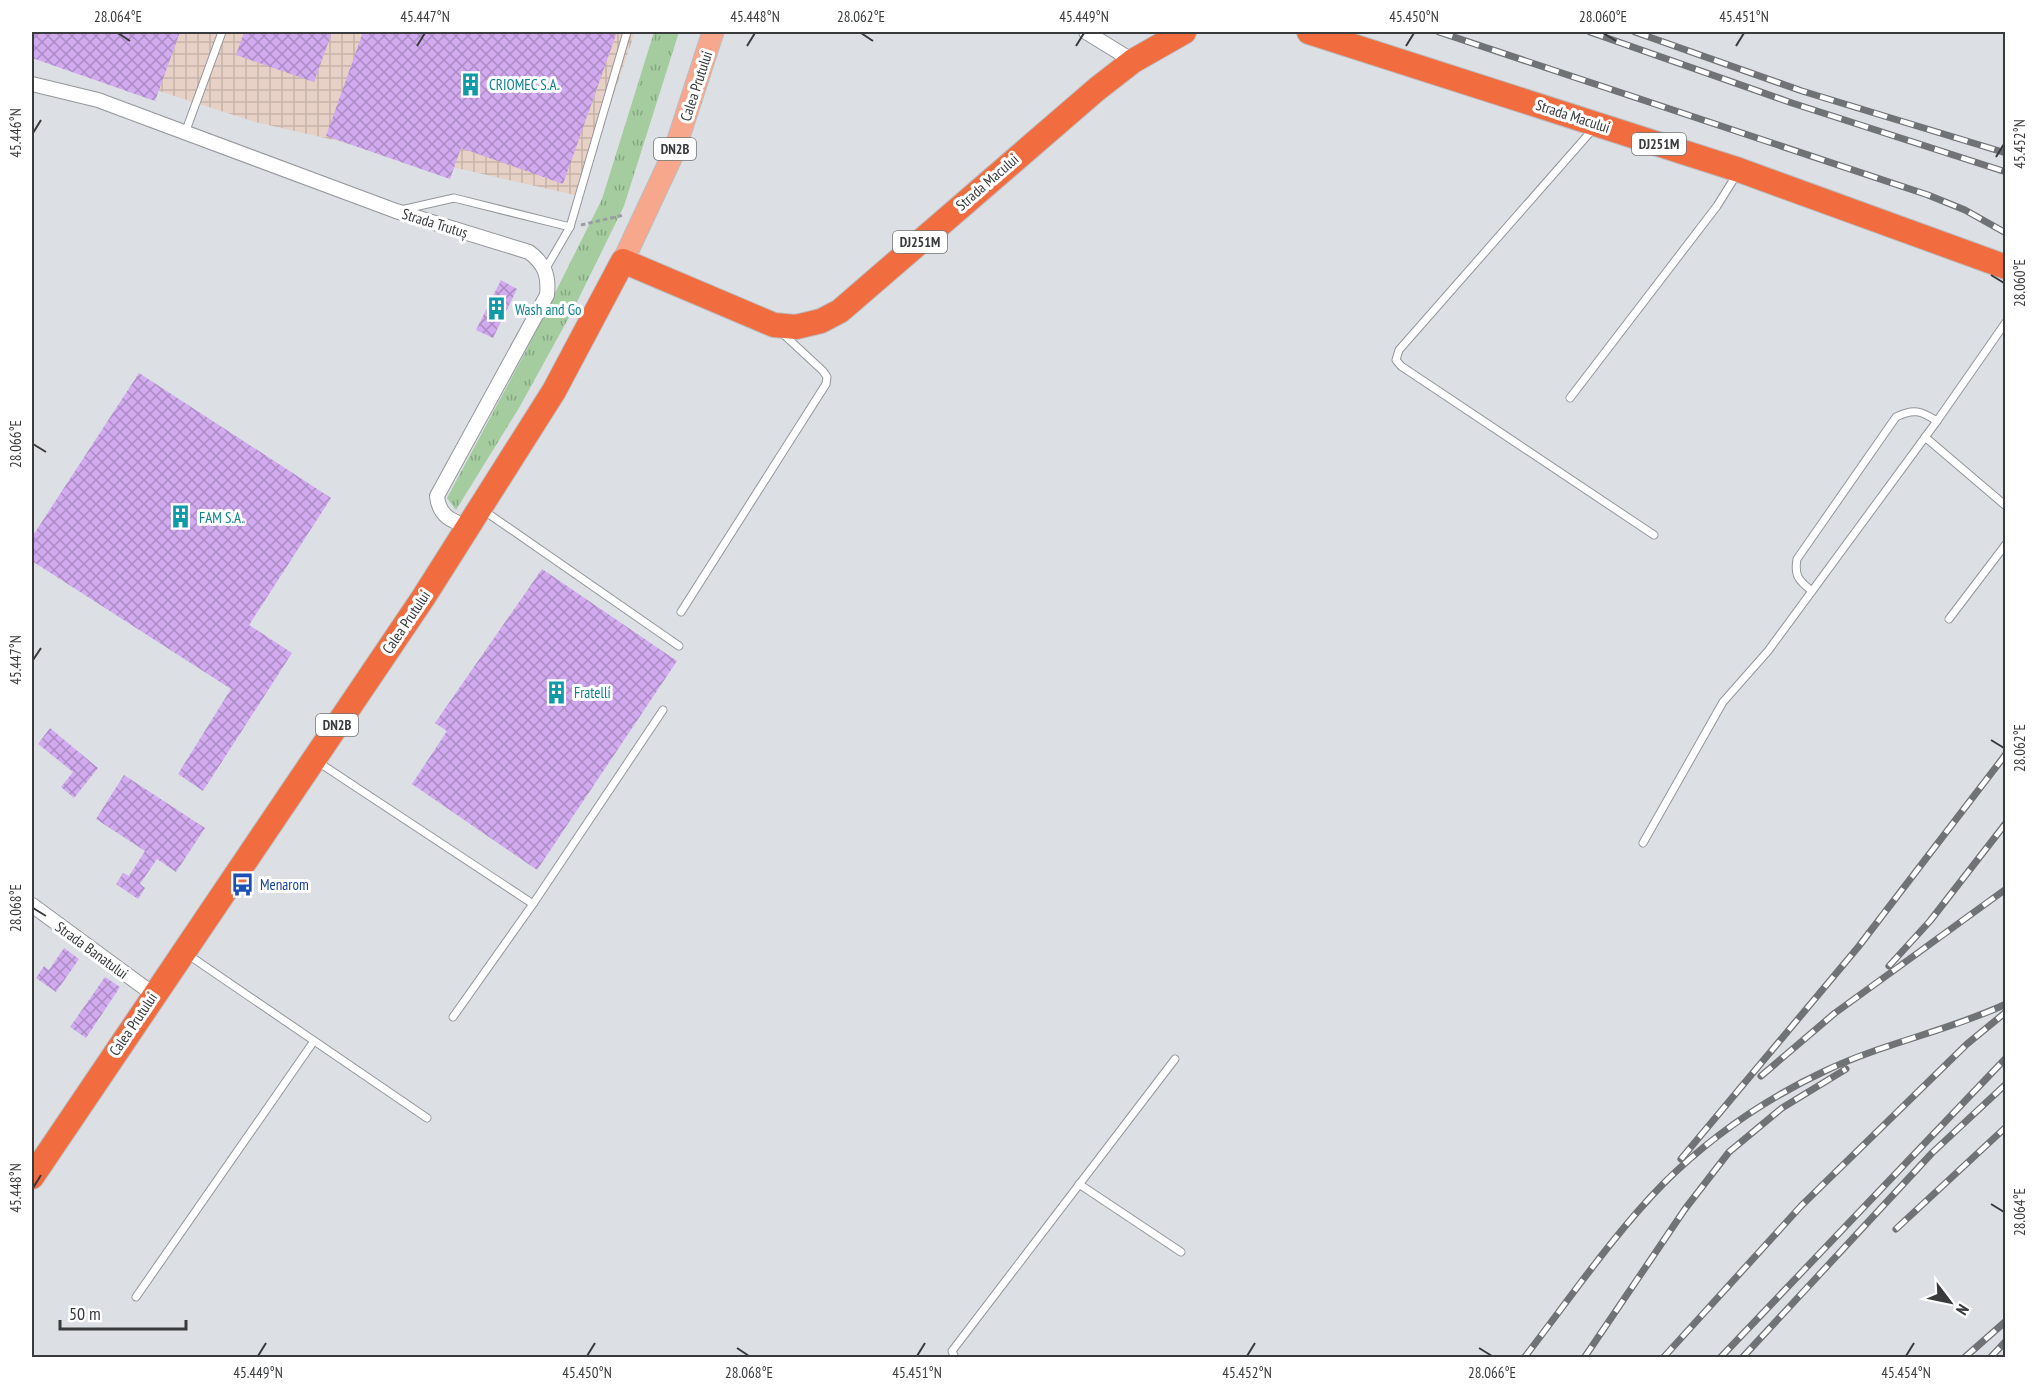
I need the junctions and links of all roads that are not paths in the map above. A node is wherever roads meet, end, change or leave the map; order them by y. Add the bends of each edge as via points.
1 (222, 32) edge
2 (627, 32) edge
3 (713, 32) edge
4 (1086, 32) edge
5 (1184, 32) edge
6 (1309, 32) edge
7 (1133, 61) junction
8 (32, 84) edge
9 (1597, 124) junction
10 (185, 133) junction
11 (1739, 170) junction
12 (396, 211) junction
13 (570, 227) junction
14 (623, 261) junction
15 (2006, 267) edge
16 (545, 270) junction
17 (2006, 321) edge
18 (774, 325) junction
19 (1570, 398) dead end
20 (1937, 421) junction
21 (1925, 437) junction
22 (2006, 506) edge
23 (475, 517) junction
24 (1654, 535) dead end
25 (2006, 543) edge
26 (1812, 591) junction
27 (681, 612) dead end
28 (1949, 619) dead end
29 (679, 646) dead end
30 (663, 710) dead end
31 (314, 759) junction
32 (1643, 843) dead end
33 (533, 904) junction
34 (32, 905) edge
35 (183, 951) junction
36 (153, 994) junction
37 (453, 1017) dead end
38 (314, 1041) junction
39 (1175, 1059) dead end
40 (427, 1118) dead end
41 (32, 1177) edge
42 (1079, 1184) junction
43 (1180, 1252) dead end
44 (136, 1297) dead end
45 (955, 1358) edge

1 - 10 lane
2 - 13 lane
3 - 14 main road, Calea Prutului / DN2B via 674,152
4 - 7 street
5 - 7 highway, Strada Macului / DJ251M
6 - 9 highway, Strada Macului / DJ251M
7 - 18 highway, Strada Macului / DJ251M via 948,215 847,306 821,321 796,327
8 - 10 street, Strada Trutuș via 98,100
9 - 11 highway, Strada Macului / DJ251M
9 - 24 lane via 1399,350 1396,360
10 - 12 street, Strada Trutuș
11 - 15 highway, Strada Macului / DJ251M
11 - 19 lane via 1718,206
12 - 13 lane via 454,198
12 - 16 street, Strada Trutuș via 530,252
13 - 16 lane
14 - 18 highway, Strada Macului / DJ251M
14 - 23 highway, Calea Prutului / DN2B via 555,391
16 - 23 street via 547,295 437,496 444,516
17 - 20 lane
18 - 27 lane via 823,371 826,384
20 - 21 lane
20 - 26 lane via 1919,410 1896,417 1797,559 1795,572 1799,582
21 - 22 lane
21 - 26 lane
23 - 29 lane
23 - 31 highway, Calea Prutului / DN2B
25 - 28 lane
26 - 32 lane via 1768,651 1723,702
30 - 33 lane
31 - 33 lane
31 - 35 highway, Calea Prutului / DN2B
33 - 37 lane
34 - 36 street, Strada Banatului
35 - 36 highway, Calea Prutului / DN2B
35 - 38 lane
36 - 41 highway, Calea Prutului / DN2B
38 - 40 lane
38 - 44 lane
39 - 42 lane
42 - 43 lane
42 - 45 lane via 952,1351

